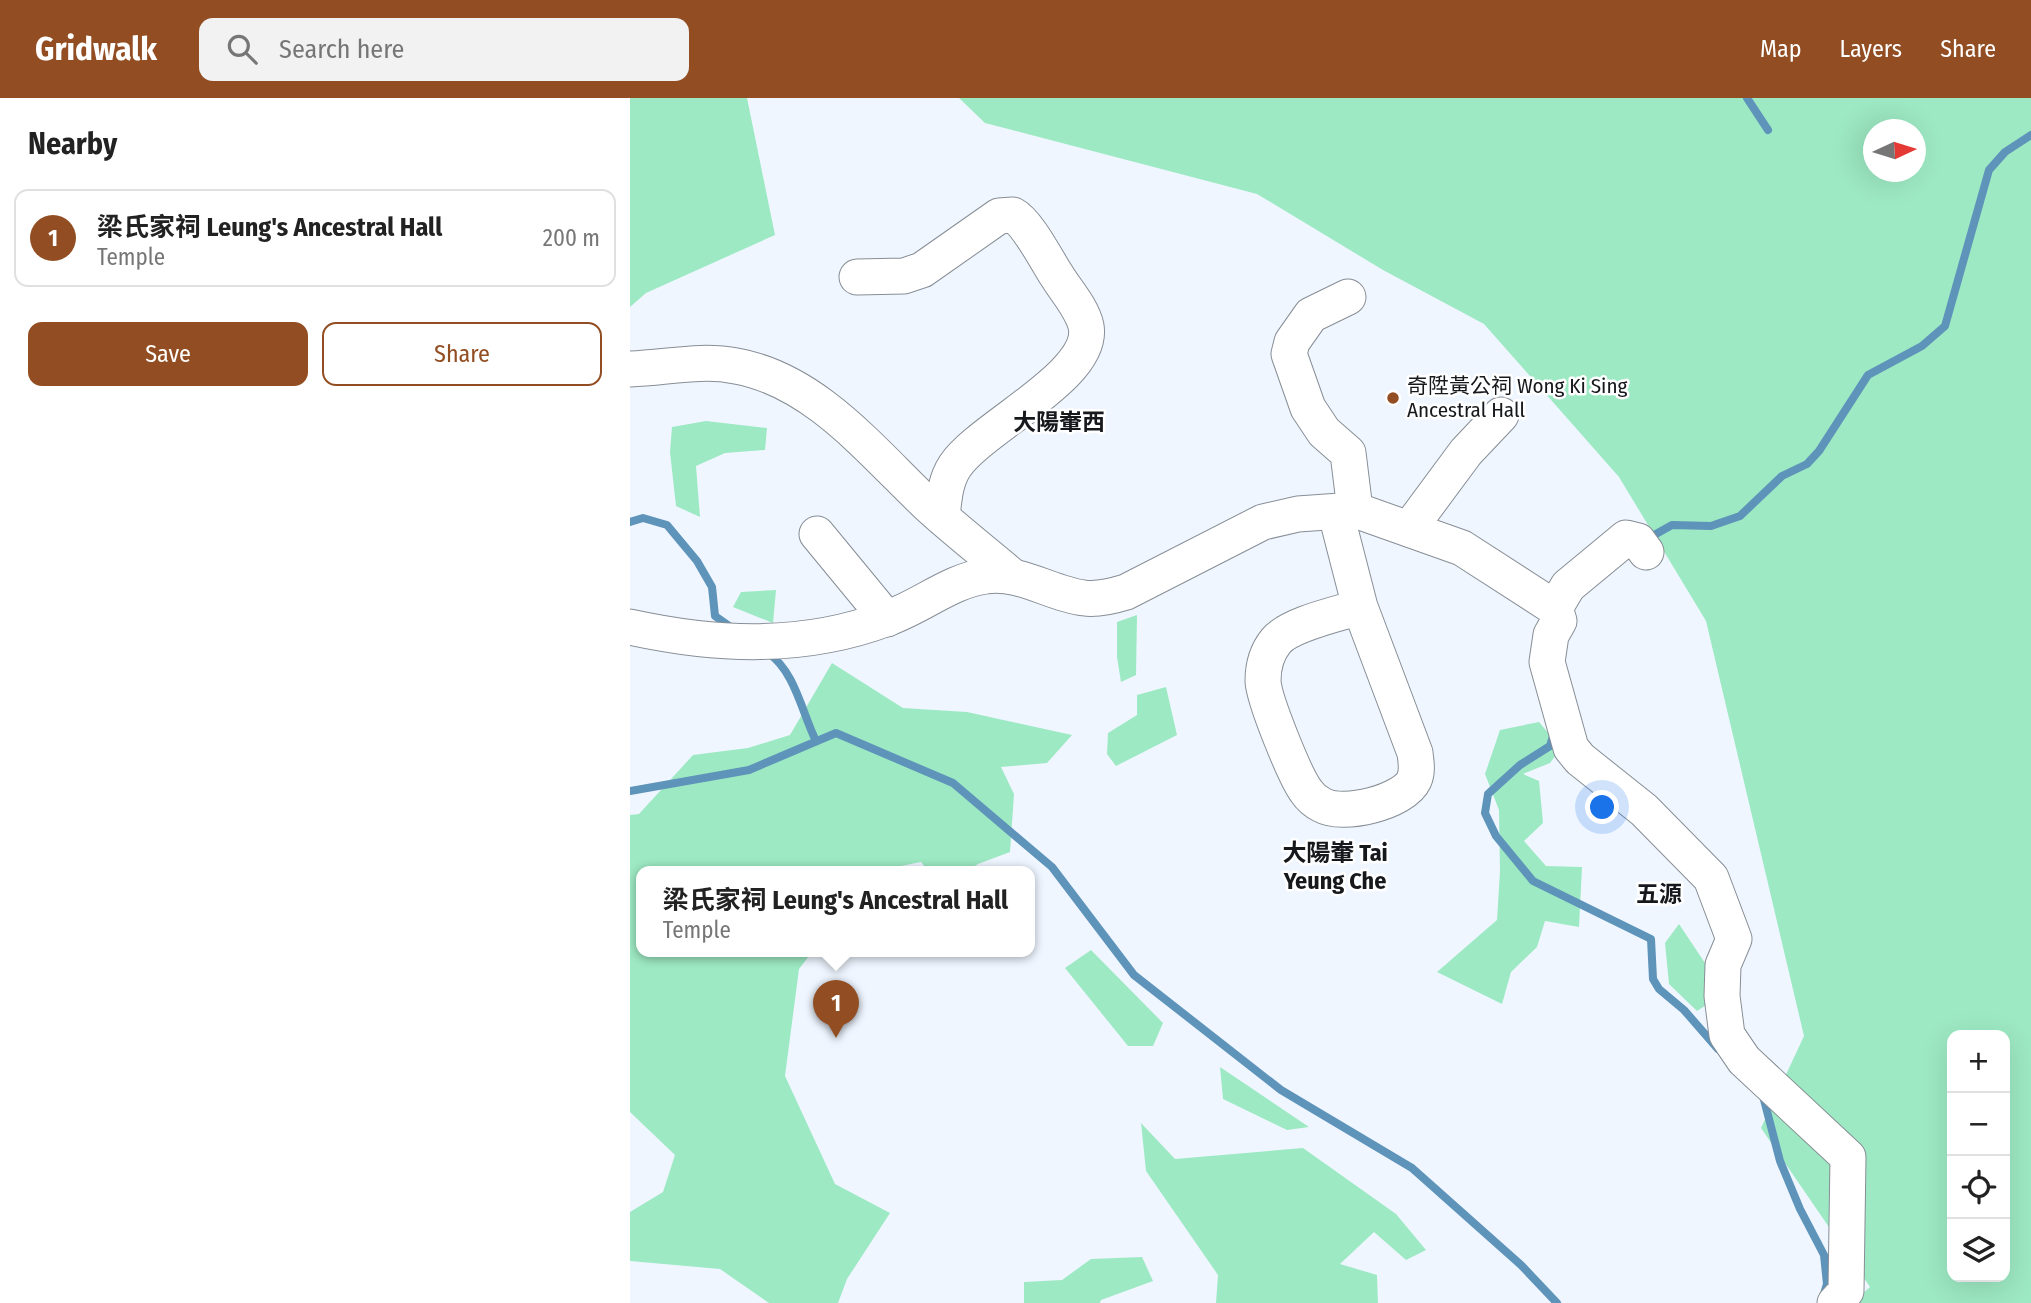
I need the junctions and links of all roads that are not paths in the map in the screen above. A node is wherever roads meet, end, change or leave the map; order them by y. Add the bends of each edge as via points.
1 (857, 277) dead end
2 (1348, 297) dead end
3 (630, 369) edge
4 (1502, 415) dead end
5 (1346, 512) junction
6 (942, 517) junction
7 (1409, 529) junction
8 (817, 534) dead end
9 (1646, 552) dead end
10 (1012, 576) junction
11 (1360, 607) junction
12 (1555, 608) junction
13 (887, 619) junction
14 (630, 627) edge
15 (1835, 1303) edge

1 - 6 street via 904,276 922,270 999,216 1013,215 1083,318 1087,336 1077,360 967,451 946,486
2 - 5 street via 1311,315 1289,354 1308,408 1324,432 1348,453
3 - 6 street via 680,362 735,365 779,377 811,397
4 - 7 street via 1466,452
5 - 7 street
5 - 10 street via 1298,514 1263,522 1112,596 1084,598
5 - 11 street
6 - 10 street
7 - 12 street via 1462,548
8 - 13 street
9 - 12 street via 1638,541 1626,538 1568,586
10 - 13 street via 972,578
11 - 11 street via 1284,634 1270,650 1264,670 1265,691 1301,783 1316,801 1336,810 1397,796 1414,779 1417,768
12 - 15 street via 1559,621 1551,635 1547,662 1571,748 1644,810 1711,878 1734,939 1723,965 1727,1035 1744,1060 1848,1157 1846,1291
13 - 14 street via 807,639 745,644 685,639

